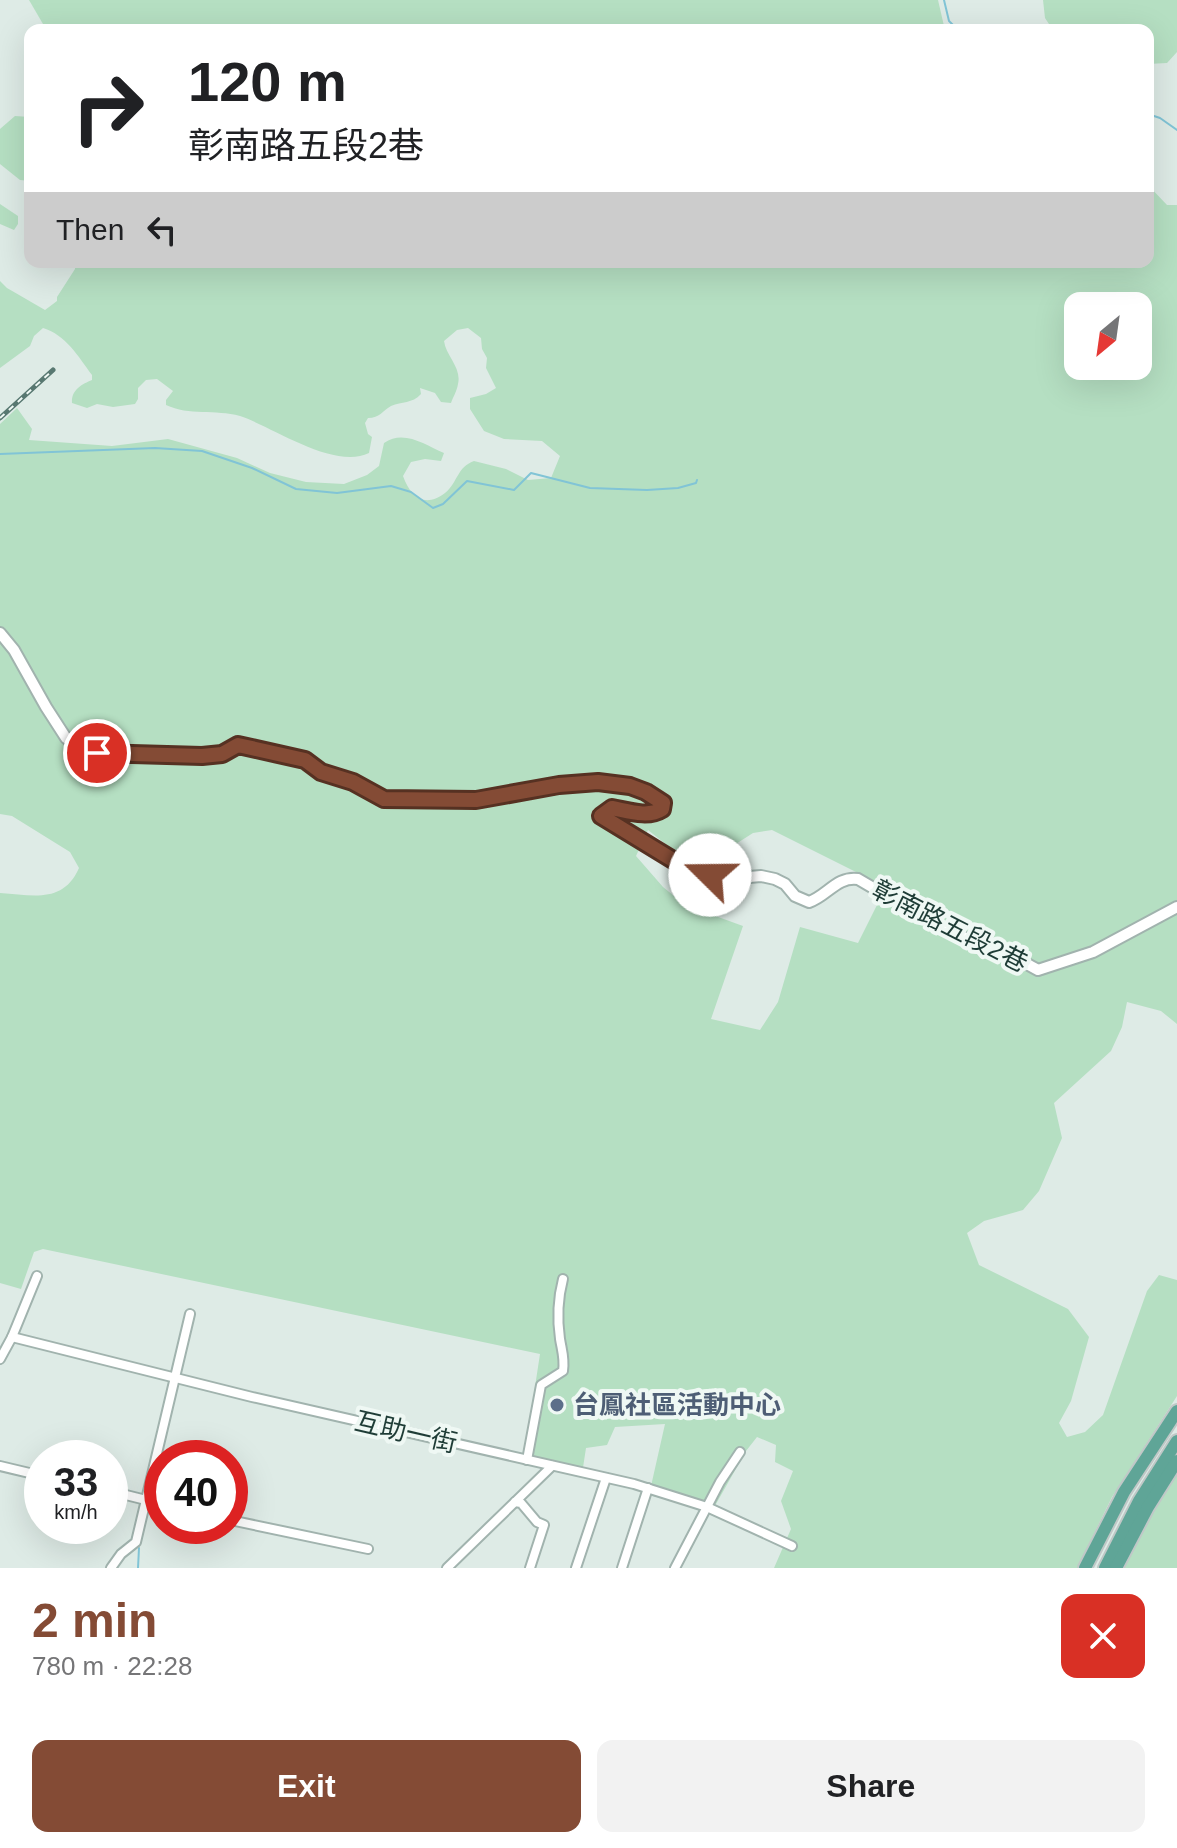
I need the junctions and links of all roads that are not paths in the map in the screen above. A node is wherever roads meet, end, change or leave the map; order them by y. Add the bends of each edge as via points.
1 (0, 633) edge
2 (1177, 907) edge
3 (37, 1276) dead end
4 (563, 1279) dead end
5 (190, 1314) dead end
6 (12, 1337) junction
7 (0, 1359) edge
8 (175, 1378) junction
9 (1177, 1411) edge
10 (1177, 1424) edge
11 (160, 1440) edge
12 (1177, 1441) edge
13 (740, 1452) dead end
14 (527, 1460) junction
15 (1177, 1461) edge
16 (0, 1466) edge
17 (552, 1466) junction
18 (24, 1472) edge
19 (606, 1478) junction
20 (648, 1488) junction
21 (515, 1502) junction
22 (707, 1507) junction
23 (144, 1508) edge
24 (248, 1524) edge
25 (792, 1546) dead end
26 (368, 1549) dead end
27 (111, 1568) edge
28 (447, 1568) edge
29 (530, 1568) edge
30 (576, 1568) edge
31 (622, 1568) edge
32 (675, 1568) edge
33 (1085, 1568) edge
34 (1092, 1568) edge
35 (1105, 1568) edge
36 (1116, 1568) edge

1 - 2 street, 彰南路五段2巷 via 66,738 97,753 202,756 251,746 305,760 384,799 476,800 559,785 630,786 658,799 662,809 648,814 612,808 601,816 694,870 726,879 775,879 809,902 841,880 858,879 945,930 1038,970 1093,952
3 - 6 street
4 - 14 street via 558,1298 565,1361 563,1371 541,1385
5 - 8 street
6 - 7 street
6 - 8 street, 互助一街
8 - 11 street
8 - 14 street, 互助一街
9 - 33 main road via 1124,1492
10 - 34 main road
12 - 35 main road
13 - 22 street
14 - 17 street, 互助一街
15 - 36 main road
16 - 18 street
17 - 19 street, 互助一街
17 - 21 street
19 - 20 street, 互助一街
19 - 30 street
20 - 22 street, 互助一街
20 - 31 street
21 - 28 street
21 - 29 street via 544,1525
22 - 25 street, 互助一街
22 - 32 street
23 - 27 street via 136,1542
24 - 26 street

